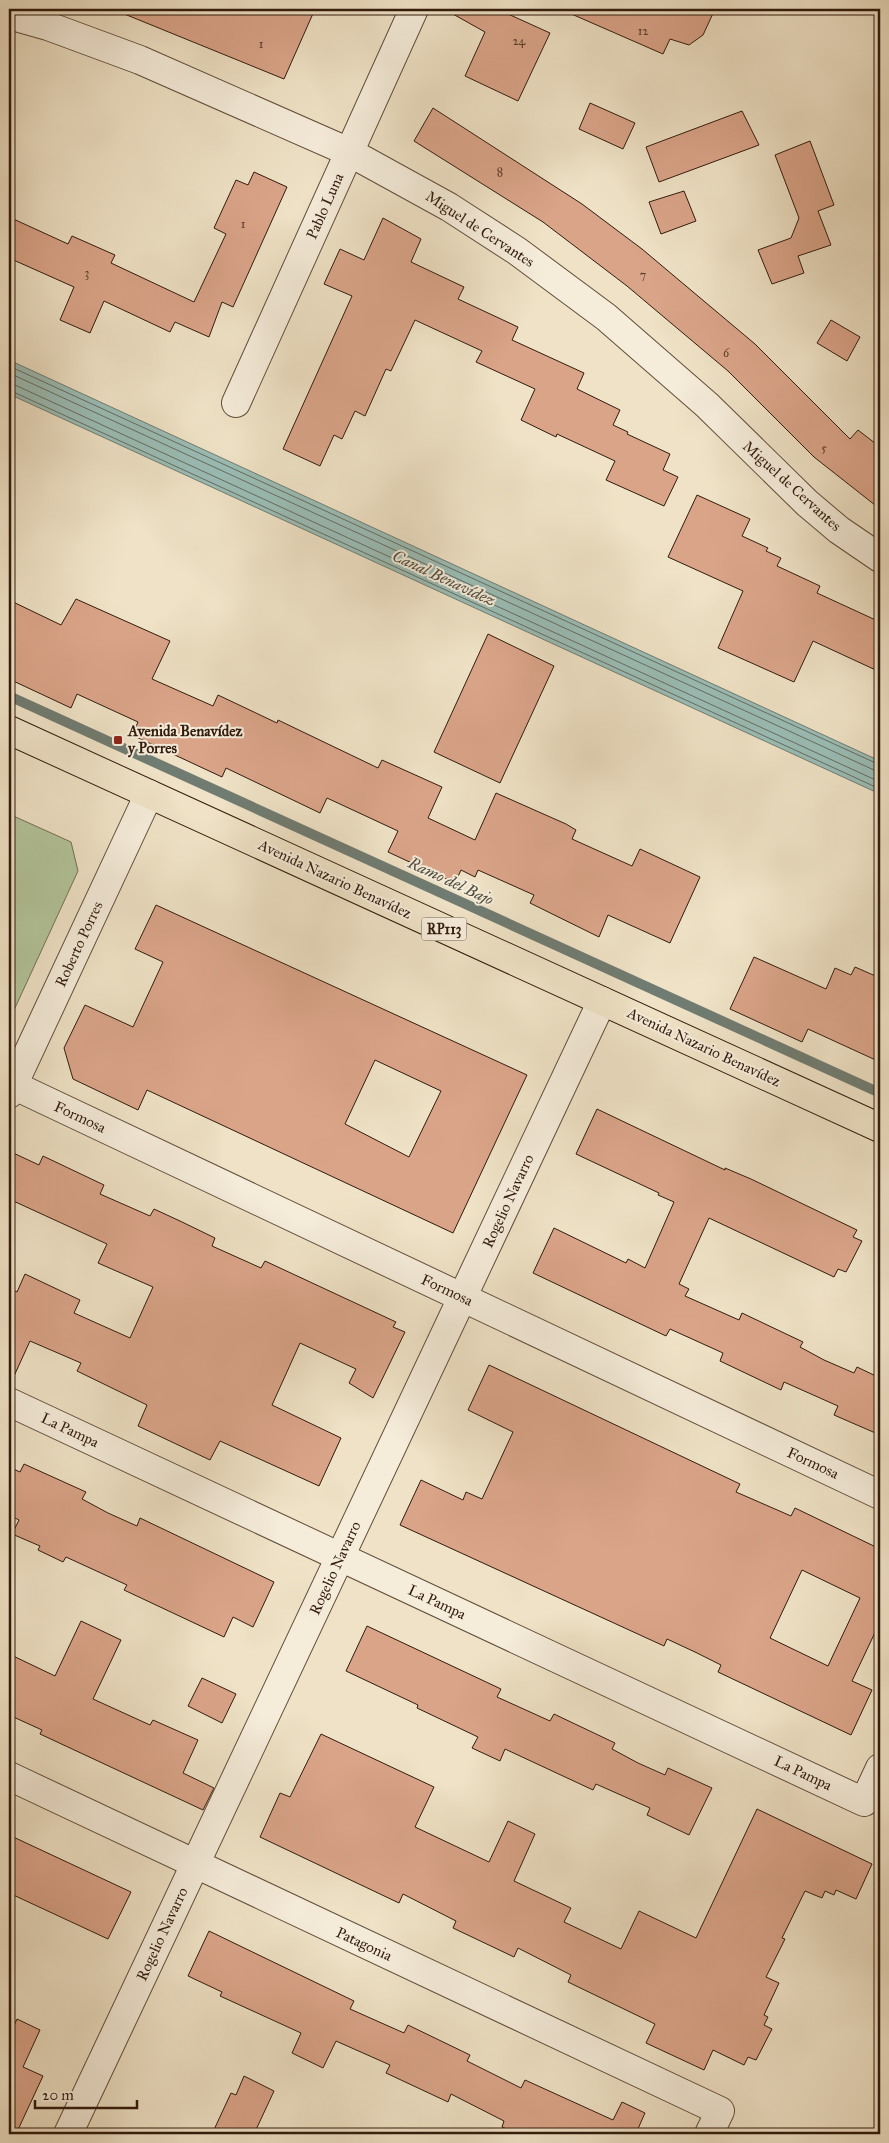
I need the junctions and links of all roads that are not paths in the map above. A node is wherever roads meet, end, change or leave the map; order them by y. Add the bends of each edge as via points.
1 (414, 9) edge
2 (9, 15) edge
3 (349, 152) junction
4 (236, 403) dead end
5 (880, 558) edge
6 (9, 730) edge
7 (150, 794) junction
8 (602, 1001) junction
9 (11, 1089) edge
10 (880, 1128) edge
11 (462, 1297) junction
12 (9, 1402) edge
13 (880, 1495) edge
14 (340, 1556) junction
15 (880, 1768) edge
16 (9, 1776) edge
17 (195, 1864) junction
18 (714, 2123) edge
19 (68, 2134) edge

1 - 3 street, Pablo Luna
2 - 3 street, Miguel de Cervantes via 132,57
3 - 4 street, Pablo Luna
3 - 5 street, Miguel de Cervantes via 449,207 517,251 606,317 707,405 807,503
6 - 7 main road, Avenida Nazario Benavídez / RP113
7 - 8 main road, Avenida Nazario Benavídez / RP113
7 - 9 street, Roberto Porres
8 - 10 main road, Avenida Nazario Benavídez / RP113
8 - 11 street, Rogelio Navarro
9 - 11 street, Formosa
11 - 13 street, Formosa
11 - 14 street, Rogelio Navarro
12 - 14 street, La Pampa
14 - 15 street, La Pampa via 864,1802
14 - 17 street, Rogelio Navarro
16 - 17 street, Patagonia
17 - 18 street, Patagonia
17 - 19 street, Rogelio Navarro

